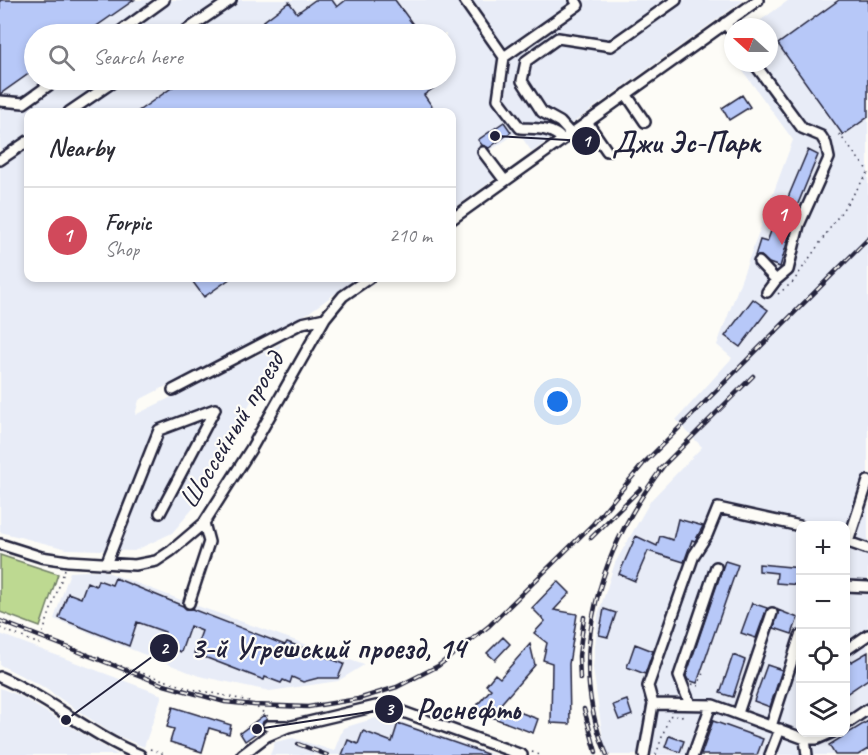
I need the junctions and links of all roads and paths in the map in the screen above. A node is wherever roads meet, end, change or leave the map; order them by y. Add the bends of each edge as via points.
1 (164, 0) edge
2 (231, 0) edge
3 (464, 0) edge
4 (575, 0) edge
5 (676, 0) edge
6 (758, 0) edge
7 (732, 18) edge
8 (131, 24) edge
9 (196, 24) edge
10 (724, 24) edge
11 (504, 57) junction
12 (761, 72) edge
13 (42, 90) edge
14 (101, 90) edge
15 (626, 94) junction
16 (0, 101) edge
17 (75, 108) edge
18 (586, 122) junction
19 (645, 122) dead end
20 (838, 134) dead end
21 (566, 136) junction
22 (24, 144) edge
23 (607, 151) dead end
24 (483, 152) dead end
25 (0, 160) edge
26 (868, 172) edge
27 (505, 181) junction
28 (456, 216) edge
29 (785, 220) dead end
30 (800, 225) junction
31 (759, 262) dead end
32 (776, 280) junction
33 (363, 282) edge
34 (767, 292) joint
35 (326, 318) junction
36 (173, 390) dead end
37 (868, 481) edge
38 (160, 513) dead end
39 (204, 523) junction
40 (796, 525) edge
41 (850, 532) edge
42 (850, 542) edge
43 (0, 544) edge
44 (868, 549) edge
45 (68, 561) junction
46 (106, 564) junction
47 (716, 567) dead end
48 (850, 586) edge
49 (868, 587) edge
50 (189, 603) dead end
51 (772, 613) dead end
52 (0, 628) edge
53 (868, 635) edge
54 (42, 636) junction
55 (850, 647) edge
56 (796, 665) edge
57 (703, 673) dead end
58 (0, 677) edge
59 (691, 684) dead end
60 (653, 704) junction
61 (690, 704) junction
62 (711, 705) junction
63 (868, 709) edge
64 (738, 713) junction
65 (680, 717) dead end
66 (850, 721) edge
67 (270, 726) joint
68 (288, 727) junction
69 (775, 728) junction
70 (823, 737) edge
71 (805, 740) junction
72 (150, 748) dead end
73 (522, 752) edge
74 (137, 755) edge
75 (167, 755) edge
76 (242, 755) edge
77 (540, 755) edge
78 (644, 755) edge
79 (656, 755) edge
80 (693, 755) edge
81 (770, 755) edge
82 (807, 755) edge

1 - 8 street
2 - 9 street
3 - 11 street
4 - 11 street via 578,5
5 - 21 street via 611,46 558,38 526,61 522,81 542,112 560,122
6 - 7 street
10 - 15 street
11 - 21 street via 498,99 520,128 545,129
12 - 30 street via 802,128 821,136 826,144 829,158
13 - 16 street via 24,103
14 - 17 street
15 - 18 street
15 - 19 street
18 - 21 street
18 - 23 street
20 - 26 path
21 - 27 street
22 - 25 street
24 - 27 street
26 - 34 path via 794,282 773,297
27 - 28 street
29 - 30 street
30 - 32 street via 788,270
31 - 32 street
32 - 34 street
33 - 35 street, Шоссейный проезд via 343,296
35 - 36 street via 303,323
35 - 39 street, Шоссейный проезд
37 - 41 street
38 - 46 street via 215,409 159,430
39 - 46 street, Шоссейный проезд via 156,561
39 - 50 street via 209,542
40 - 60 street via 718,508 694,555 648,686
42 - 44 street
43 - 45 street, Шоссейный проезд
45 - 46 street, Шоссейный проезд
45 - 54 path
47 - 61 street via 679,676
48 - 49 street
51 - 64 street
52 - 54 path via 39,644
53 - 55 street
54 - 67 path via 192,689 249,701 269,715
56 - 69 street
57 - 59 path via 698,686
58 - 74 street
60 - 61 street
60 - 78 street
61 - 62 street
62 - 64 street
62 - 80 street
63 - 66 street
64 - 69 street
65 - 79 path via 669,716
67 - 68 street
68 - 73 street via 386,706
68 - 76 street via 267,736
69 - 71 street
69 - 81 street
70 - 71 street
71 - 82 street
72 - 75 path
73 - 77 path

